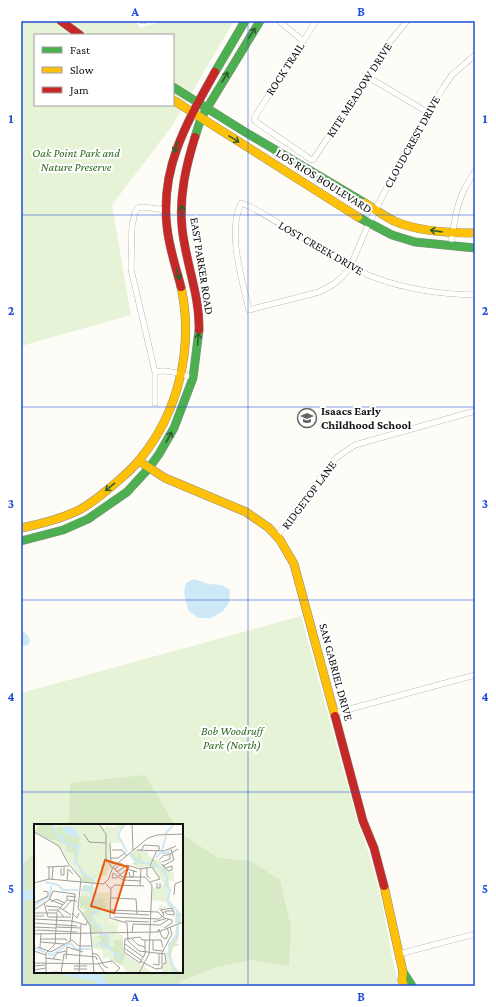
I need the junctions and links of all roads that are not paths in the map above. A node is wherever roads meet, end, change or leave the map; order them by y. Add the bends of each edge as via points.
1 (61, 21) edge
2 (245, 21) edge
3 (260, 21) edge
4 (278, 21) edge
5 (316, 21) edge
6 (407, 21) edge
7 (79, 34) edge
8 (303, 41) junction
9 (475, 55) edge
10 (368, 77) junction
11 (174, 88) edge
12 (174, 101) edge
13 (197, 102) junction
14 (207, 108) junction
15 (192, 112) junction
16 (428, 113) junction
17 (201, 118) junction
18 (313, 160) joint
19 (475, 171) edge
20 (166, 210) junction
21 (376, 211) junction
22 (369, 223) junction
23 (453, 232) junction
24 (475, 233) edge
25 (451, 246) junction
26 (475, 248) edge
27 (350, 267) junction
28 (475, 295) edge
29 (248, 310) joint
30 (155, 372) junction
31 (180, 374) junction
32 (192, 378) junction
33 (155, 403) dead end
34 (475, 411) edge
35 (139, 460) junction
36 (149, 468) junction
37 (90, 502) junction
38 (98, 512) junction
39 (38, 524) junction
40 (21, 528) edge
41 (278, 535) junction
42 (42, 536) junction
43 (21, 541) edge
44 (475, 675) edge
45 (335, 712) junction
46 (475, 935) edge
47 (399, 954) junction
48 (403, 972) junction
49 (404, 986) edge
50 (412, 986) edge

1 - 7 main road
2 - 13 main road, EAST PARKER ROAD
14 -> 3 main road, EAST PARKER ROAD
4 - 8 street
5 - 8 street, ROCK TRAIL
6 - 10 street, KITE MEADOW DRIVE via 384,49
8 - 18 street, ROCK TRAIL via 254,118
9 - 16 street, CLOUDCREST DRIVE via 452,74
10 - 16 street
10 - 18 street, KITE MEADOW DRIVE
11 - 13 main road, LOS RIOS BOULEVARD
12 - 15 main road, LOS RIOS BOULEVARD
13 - 14 main road, LOS RIOS BOULEVARD
13 - 15 main road, EAST PARKER ROAD
14 - 17 main road, EAST PARKER ROAD
14 - 21 main road, LOS RIOS BOULEVARD
15 - 17 main road, LOS RIOS BOULEVARD
15 -> 20 main road, EAST PARKER ROAD via 175,152 168,181
16 - 21 street, CLOUDCREST DRIVE via 405,151
17 -> 22 main road, LOS RIOS BOULEVARD
32 -> 17 main road, EAST PARKER ROAD via 199,320 182,227 182,195 190,153
19 - 23 street via 461,196
20 - 30 street via 138,208 132,226 130,247 131,269
20 -> 31 main road, EAST PARKER ROAD via 167,229 183,290 186,318 186,338
21 - 22 street, CLOUDCREST DRIVE
23 -> 21 main road, LOS RIOS BOULEVARD via 417,228
22 - 25 main road, LOS RIOS BOULEVARD via 403,239
22 - 27 street, CLOUDCREST DRIVE
23 - 24 main road, LOS RIOS BOULEVARD
23 - 25 street
25 - 26 main road, LOS RIOS BOULEVARD
27 - 28 street, LOST CREEK DRIVE via 398,286 451,295
27 - 29 street, CLOUDCREST DRIVE via 334,284 319,292
27 - 29 street, LOST CREEK DRIVE via 241,203 234,234
30 - 31 street via 161,370
30 - 33 street
31 - 32 street
31 - 35 main road, EAST PARKER ROAD via 166,417
36 -> 32 main road, EAST PARKER ROAD via 174,428
34 - 41 street, RIDGETOP LANE via 370,440 345,451 332,462
35 - 36 main road, SAN GABRIEL DRIVE
35 -> 37 main road, EAST PARKER ROAD via 117,482
36 - 38 main road, EAST PARKER ROAD via 127,492
36 - 41 main road, SAN GABRIEL DRIVE via 165,478 246,512
37 - 38 main road
37 - 39 main road, EAST PARKER ROAD via 77,510
38 - 42 main road, EAST PARKER ROAD via 63,530
39 - 40 main road, EAST PARKER ROAD
39 - 42 main road
41 - 45 main road, SAN GABRIEL DRIVE via 294,564
42 - 43 main road, EAST PARKER ROAD
44 - 45 street
45 - 47 main road, SAN GABRIEL DRIVE via 364,821 388,897
46 - 47 street
47 - 48 main road, SAN GABRIEL DRIVE
48 - 49 main road, SAN GABRIEL DRIVE
48 - 50 main road, SAN GABRIEL DRIVE

